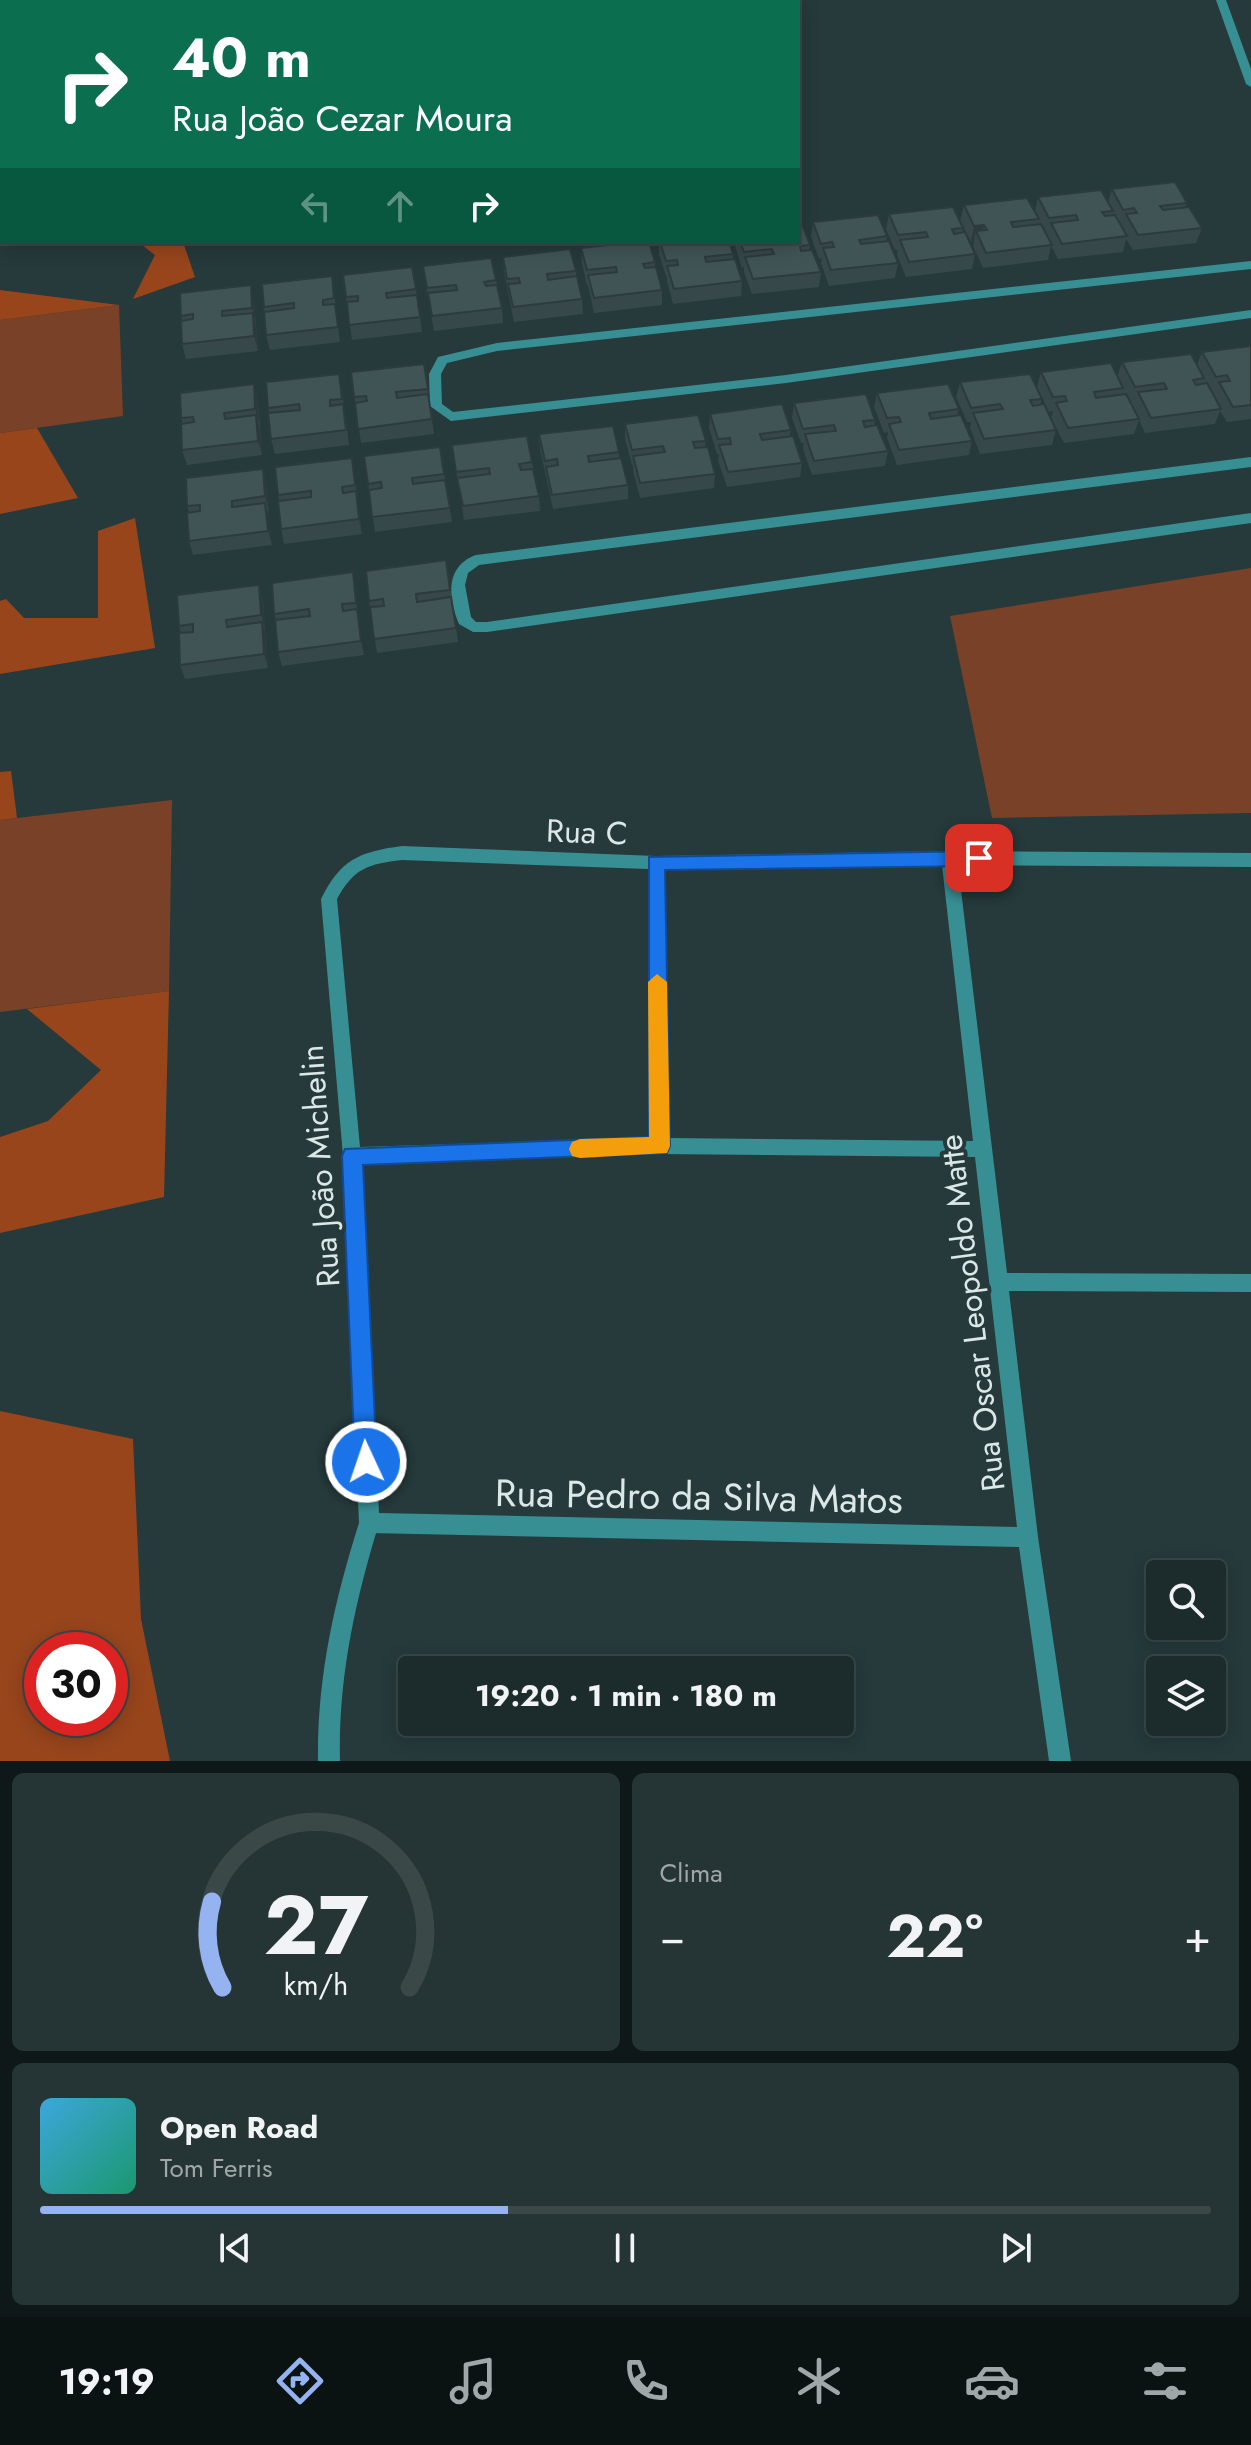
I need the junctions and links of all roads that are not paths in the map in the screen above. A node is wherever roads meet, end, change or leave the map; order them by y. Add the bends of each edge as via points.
1 (1221, 0) edge
2 (1251, 84) edge
3 (1251, 265) edge
4 (1251, 314) edge
5 (1251, 462) edge
6 (1251, 518) edge
7 (402, 853) joint
8 (949, 858) junction
9 (1251, 860) edge
10 (656, 863) junction
11 (660, 1146) junction
12 (983, 1149) junction
13 (352, 1156) junction
14 (997, 1282) junction
15 (1251, 1283) edge
16 (369, 1523) junction
17 (1028, 1537) junction
18 (329, 1761) edge
19 (1060, 1761) edge

1 - 2 street
3 - 4 street via 497,347 442,360 435,374 436,406 451,417 786,379
5 - 6 street via 476,560 463,565 458,574 459,594 464,620 473,627 487,627
7 - 10 street, Rua C
7 - 13 street, Rua João Michelin via 372,857 343,870 329,899
8 - 9 street, Rua C
8 - 10 street, Rua C
8 - 12 street, Rua Oscar Leopoldo Matte
10 - 11 street
11 - 12 street
11 - 13 street
12 - 14 street, Rua Oscar Leopoldo Matte
13 - 16 street, Rua João Michelin
14 - 15 street
14 - 17 street, Rua Oscar Leopoldo Matte
16 - 17 street, Rua Pedro da Silva Matos
16 - 18 street, Rua João Michelin via 339,1621 327,1725
17 - 19 street, Rua Oscar Leopoldo Matte

